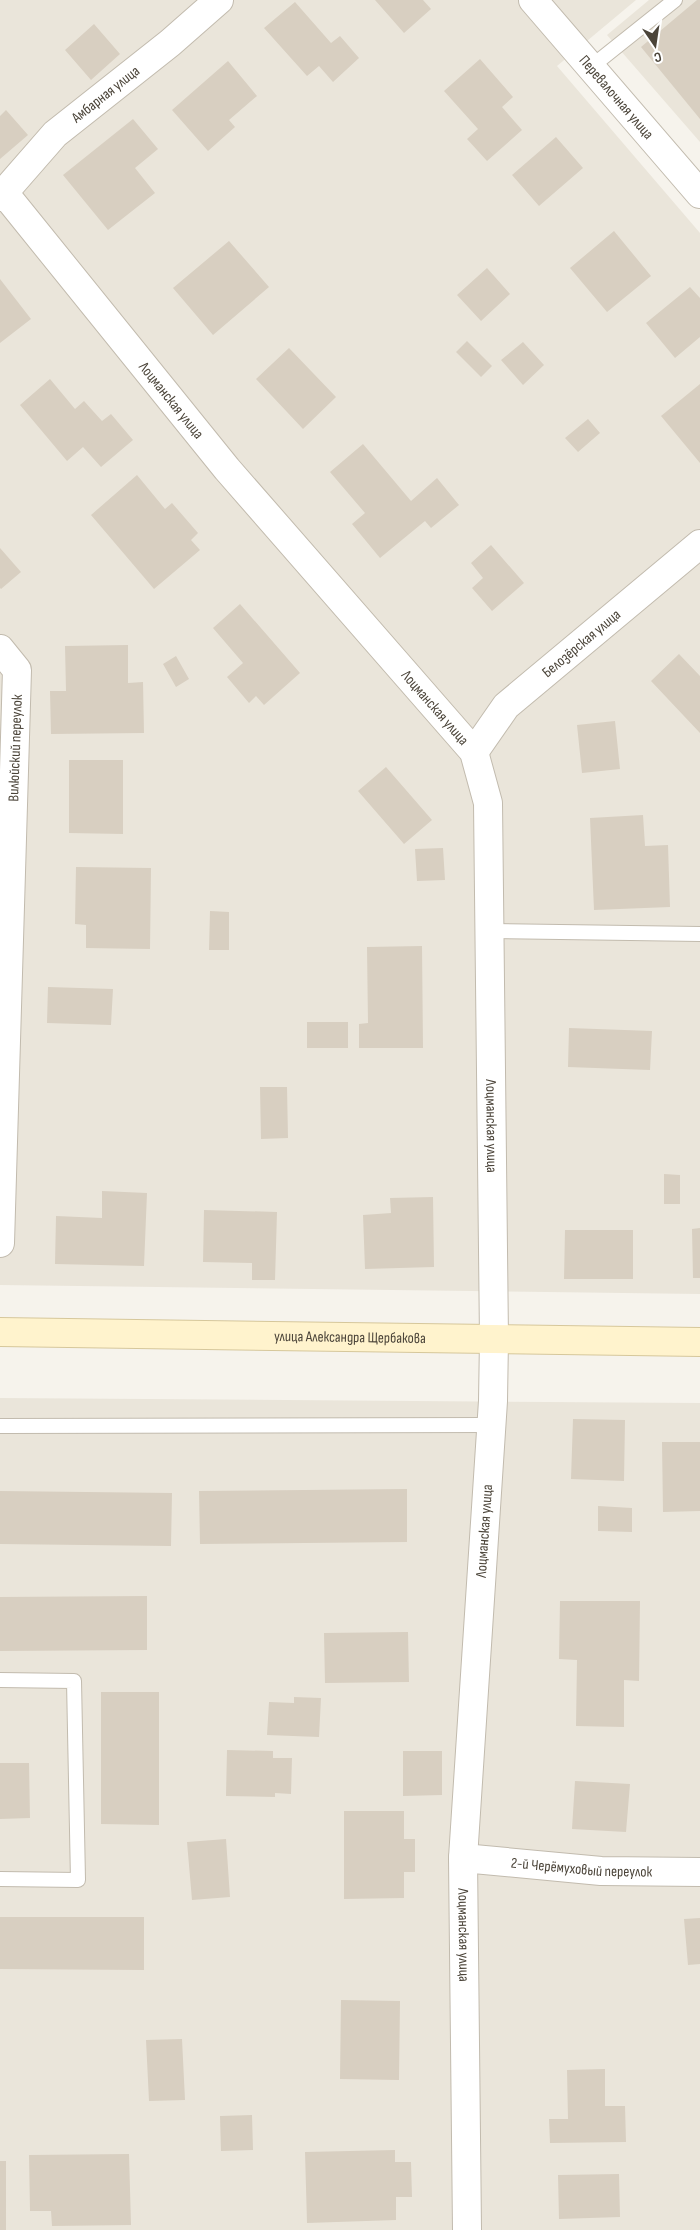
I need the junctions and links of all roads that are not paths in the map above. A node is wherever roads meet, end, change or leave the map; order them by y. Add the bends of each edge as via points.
1 (219, 0) edge
2 (675, 0) edge
3 (536, 1) edge
4 (591, 67) junction
5 (700, 194) edge
6 (2, 196) edge
7 (700, 544) edge
8 (0, 650) edge
9 (474, 752) junction
10 (490, 931) junction
11 (700, 934) edge
12 (0, 1243) edge
13 (0, 1332) edge
14 (494, 1339) junction
15 (700, 1342) edge
16 (491, 1425) junction
17 (0, 1426) edge
18 (0, 1680) edge
19 (463, 1858) junction
20 (700, 1872) edge
21 (0, 1879) edge
22 (467, 2230) edge

1 - 6 street, Амбарная улица via 56,134
2 - 4 lane
3 - 4 street, Перевалочная улица
4 - 5 street, Перевалочная улица
6 - 9 street, Лоцманская улица via 227,469
7 - 9 street, Белозёрская улица via 506,706
8 - 12 street, Вилюйский переулок via 17,670
9 - 10 street, Лоцманская улица via 488,803
10 - 11 lane
10 - 14 street, Лоцманская улица
13 - 14 street, улица Александра Щербакова
14 - 15 street, улица Александра Щербакова
14 - 16 street, Лоцманская улица
16 - 17 lane
16 - 19 street, Лоцманская улица
18 - 21 lane via 74,1681 78,1880
19 - 20 street, 2-й Черёмуховый переулок via 601,1870
19 - 22 street, Лоцманская улица

